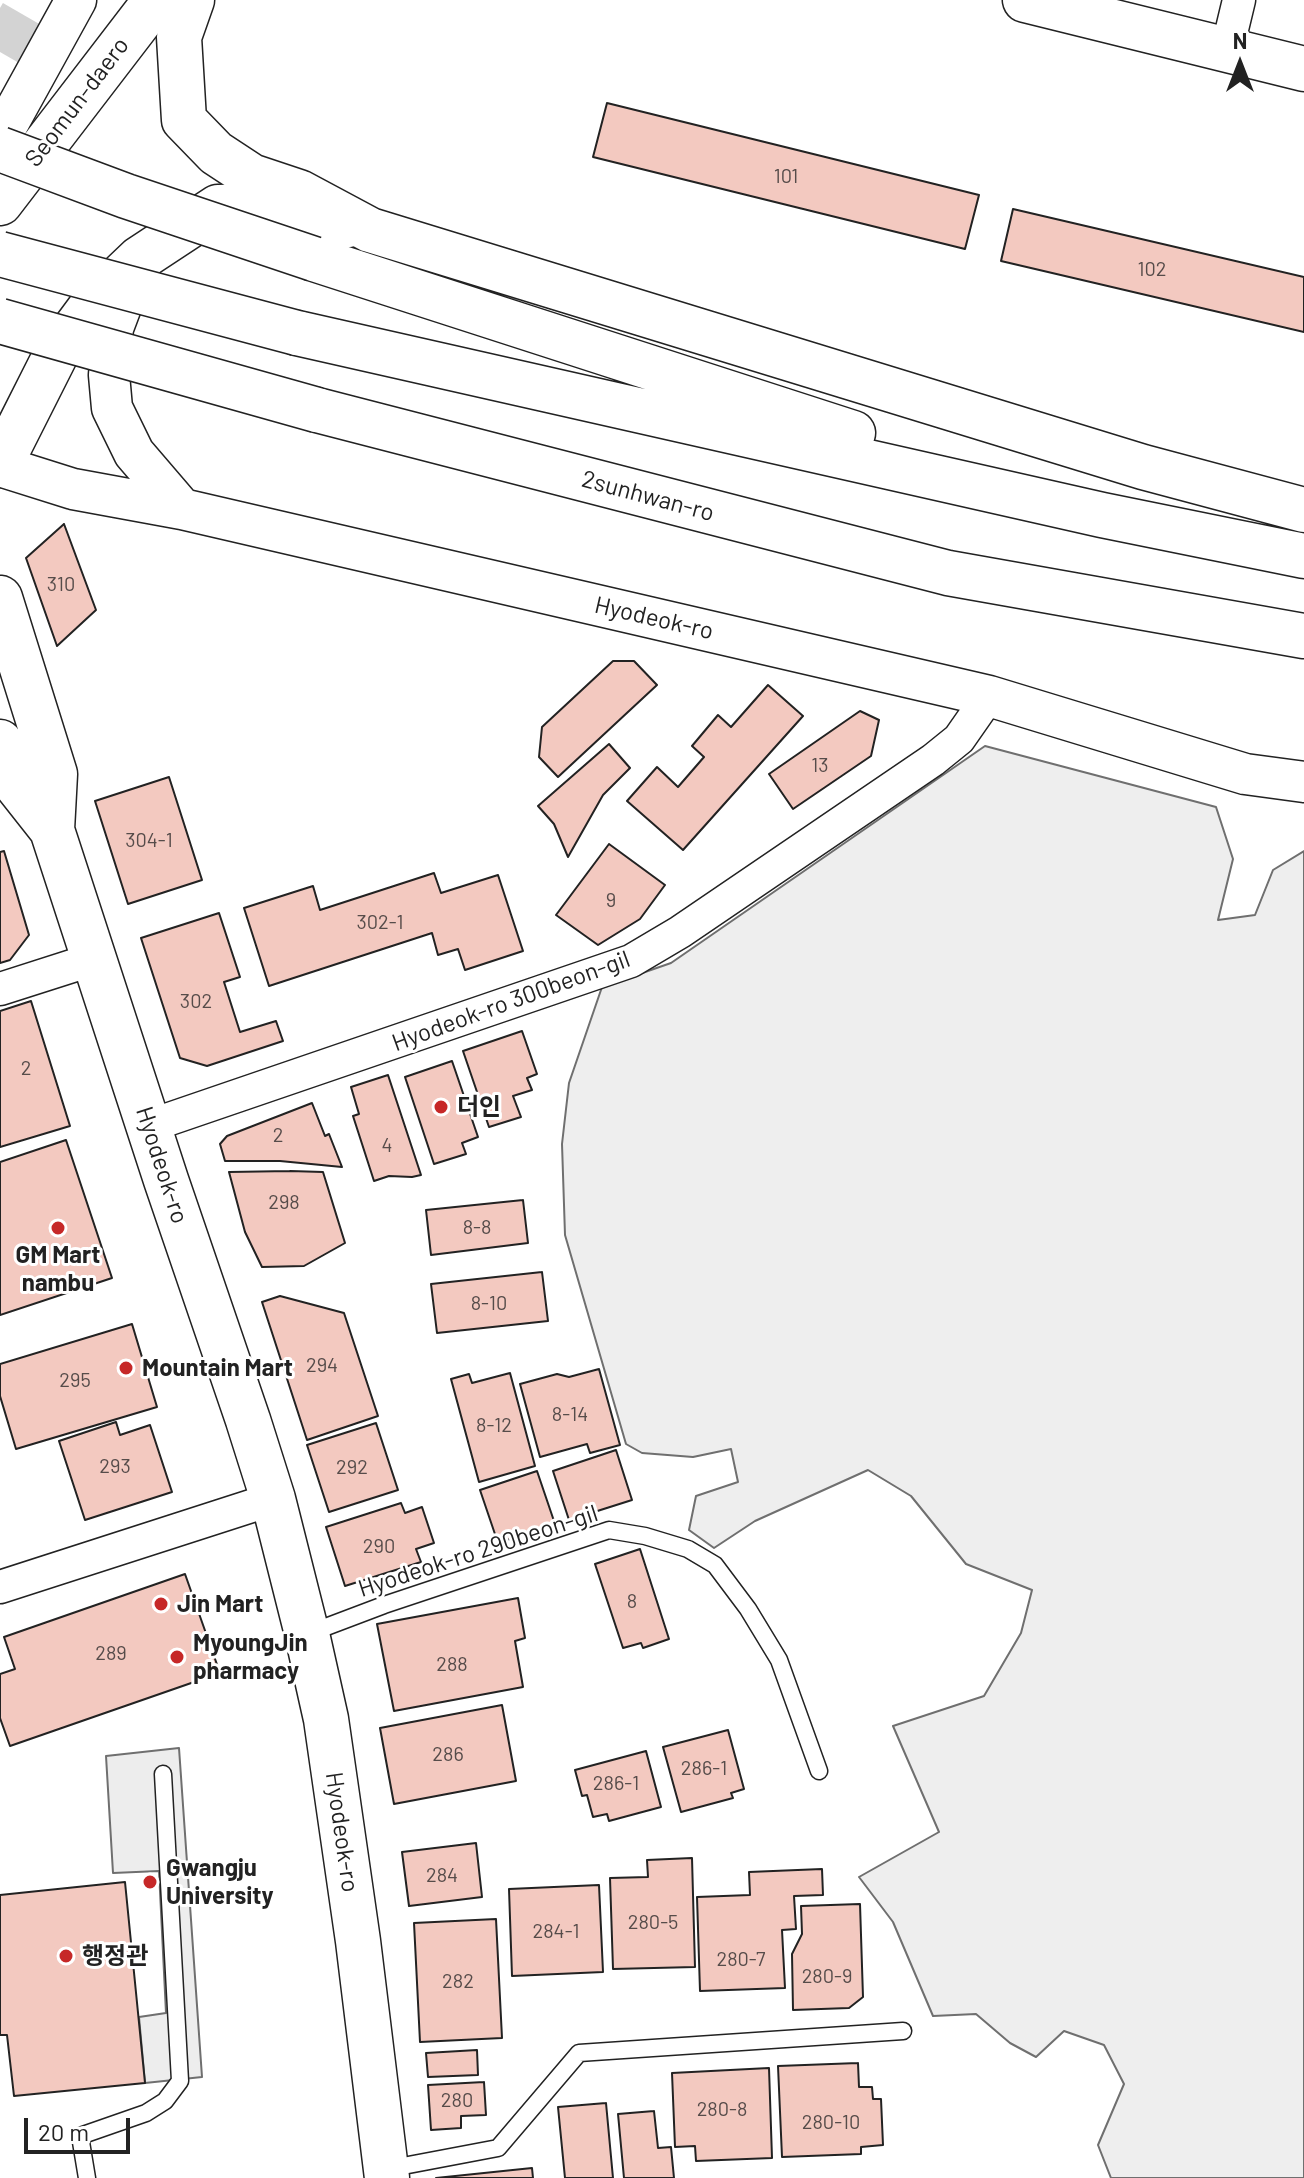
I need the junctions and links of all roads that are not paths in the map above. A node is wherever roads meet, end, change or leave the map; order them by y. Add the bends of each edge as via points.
1 (76, 0) edge
2 (153, 0) edge
3 (192, 0) edge
4 (1025, 0) edge
5 (1239, 0) edge
6 (1227, 50) junction
7 (1304, 69) edge
8 (0, 138) edge
9 (0, 149) edge
10 (0, 203) edge
11 (370, 230) junction
12 (0, 254) edge
13 (139, 259) junction
14 (0, 321) edge
15 (0, 466) edge
16 (182, 509) junction
17 (1304, 510) edge
18 (1102, 515) junction
19 (1304, 556) edge
20 (0, 598) edge
21 (1304, 636) edge
22 (989, 696) junction
23 (0, 742) edge
24 (1304, 782) edge
25 (52, 830) junction
26 (94, 959) junction
27 (0, 989) edge
28 (149, 1126) junction
29 (273, 1499) junction
30 (0, 1587) edge
31 (307, 1634) junction
32 (819, 1771) dead end
33 (163, 1774) dead end
34 (903, 2031) dead end
35 (387, 2174) edge
36 (87, 2178) edge

1 - 8 street
2 - 10 main road, Seomun-daero
3 - 11 main road via 179,37 184,120 216,153 251,176 299,192
4 - 6 main road
5 - 6 street
6 - 7 main road
9 - 18 main road, bridge via 314,259
11 - 13 main road via 262,206 218,207
11 - 17 main road via 1143,467
12 - 18 main road, bridge via 297,333
13 - 15 main road via 96,300 56,354
13 - 16 street via 113,328 112,408 134,453
14 - 21 main road, 2sunhwan-ro, bridge via 317,410 948,573
15 - 16 street, Hyodeok-ro via 73,489
16 - 22 street, Hyodeok-ro
18 - 19 main road
20 - 25 main road, Hyodeok-ro via 55,774
22 - 24 street, Hyodeok-ro via 1245,774
22 - 28 street, Hyodeok-ro 300beon-gil via 959,739 933,760 631,961
23 - 25 main road, Hyodeok-ro via 15,783
25 - 26 main road, Hyodeok-ro
26 - 27 street
26 - 28 main road, Hyodeok-ro
28 - 29 main road, Hyodeok-ro
29 - 30 street
29 - 31 main road, Hyodeok-ro
31 - 32 lane, Hyodeok-ro 290beon-gil via 609,1530 645,1536 688,1549 715,1565 748,1609 779,1660
31 - 35 main road, Hyodeok-ro via 326,1719
33 - 36 lane via 180,2081 165,2101 146,2113 80,2136
34 - 35 lane, Hyodeok-ro via 579,2053 498,2148

